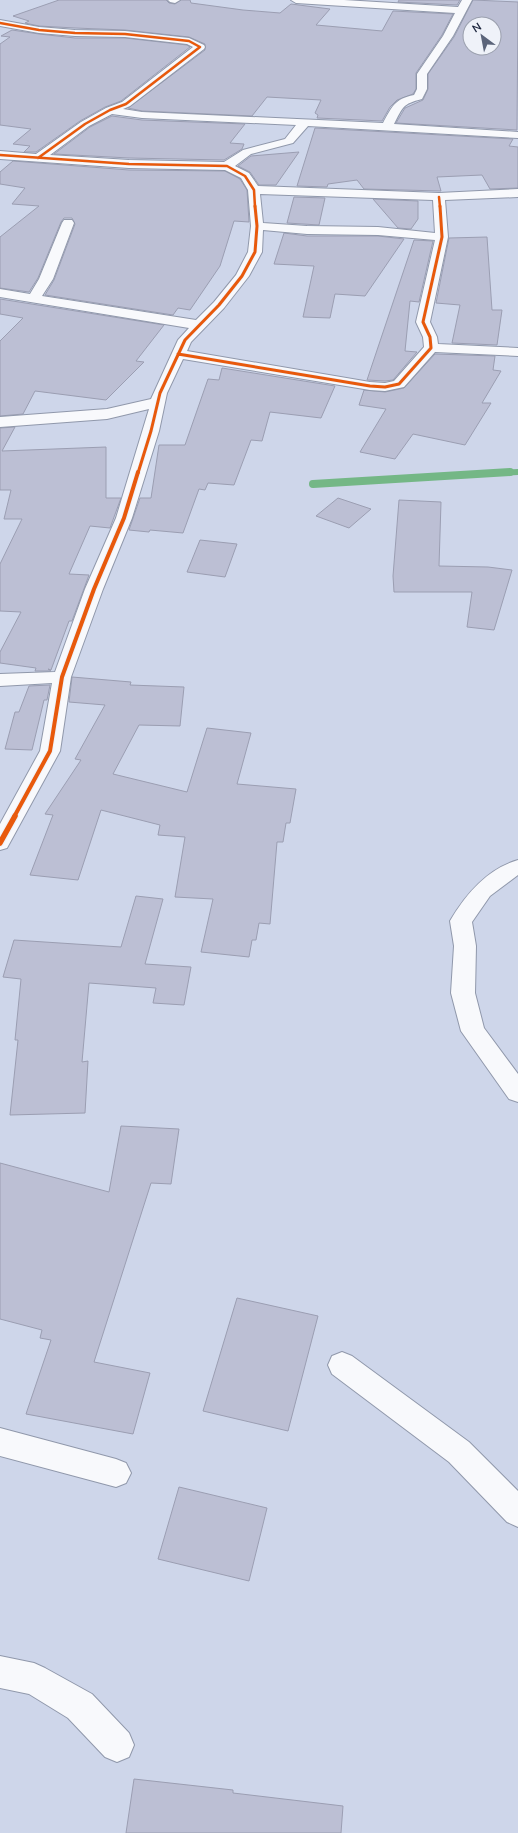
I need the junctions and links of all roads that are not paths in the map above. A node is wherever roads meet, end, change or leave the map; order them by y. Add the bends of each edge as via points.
1 (296, 0) edge
2 (467, 0) edge
3 (461, 10) junction
4 (0, 23) edge
5 (110, 110) junction
6 (305, 122) junction
7 (387, 126) junction
8 (518, 135) edge
9 (0, 155) edge
10 (38, 158) junction
11 (227, 166) junction
12 (254, 190) junction
13 (518, 193) edge
14 (439, 198) junction
15 (68, 223) dead end
16 (257, 226) junction
17 (442, 237) junction
18 (0, 292) edge
19 (34, 298) junction
20 (198, 325) junction
21 (431, 348) junction
22 (518, 352) edge
23 (178, 354) junction
24 (158, 402) junction
25 (0, 422) edge
26 (62, 677) junction
27 (0, 680) edge
28 (0, 843) edge
29 (518, 867) edge
30 (518, 1092) edge
31 (342, 1365) dead end
32 (0, 1442) edge
33 (116, 1473) dead end
34 (518, 1512) edge
35 (0, 1672) edge
36 (117, 1745) dead end

1 - 3 street
2 - 3 street
3 - 7 street via 448,36 422,74 422,89 418,97 405,100 399,105
4 - 5 street via 39,30 125,34 189,41 200,48 126,104
5 - 6 street via 142,115
5 - 10 street via 85,124
6 - 7 street
6 - 11 street via 289,141 247,152
7 - 8 street
9 - 10 street
10 - 11 street via 129,164
11 - 12 street via 245,176
12 - 14 street
12 - 16 street
13 - 14 street
14 - 17 street
15 - 19 street via 46,279
16 - 17 street via 378,231
16 - 20 street via 255,252 242,276 219,305
17 - 21 street via 423,322 430,337
18 - 19 street
19 - 20 street
20 - 23 street via 185,340
21 - 22 street
21 - 23 street via 399,384 385,387
23 - 24 street
24 - 25 street via 107,414
24 - 26 street via 124,518 94,589
26 - 27 street
26 - 28 street via 50,751
29 - 30 street via 482,891 461,921 465,946 463,993 473,1031
31 - 34 street via 459,1452
32 - 33 street
35 - 36 street via 34,1679 80,1706

